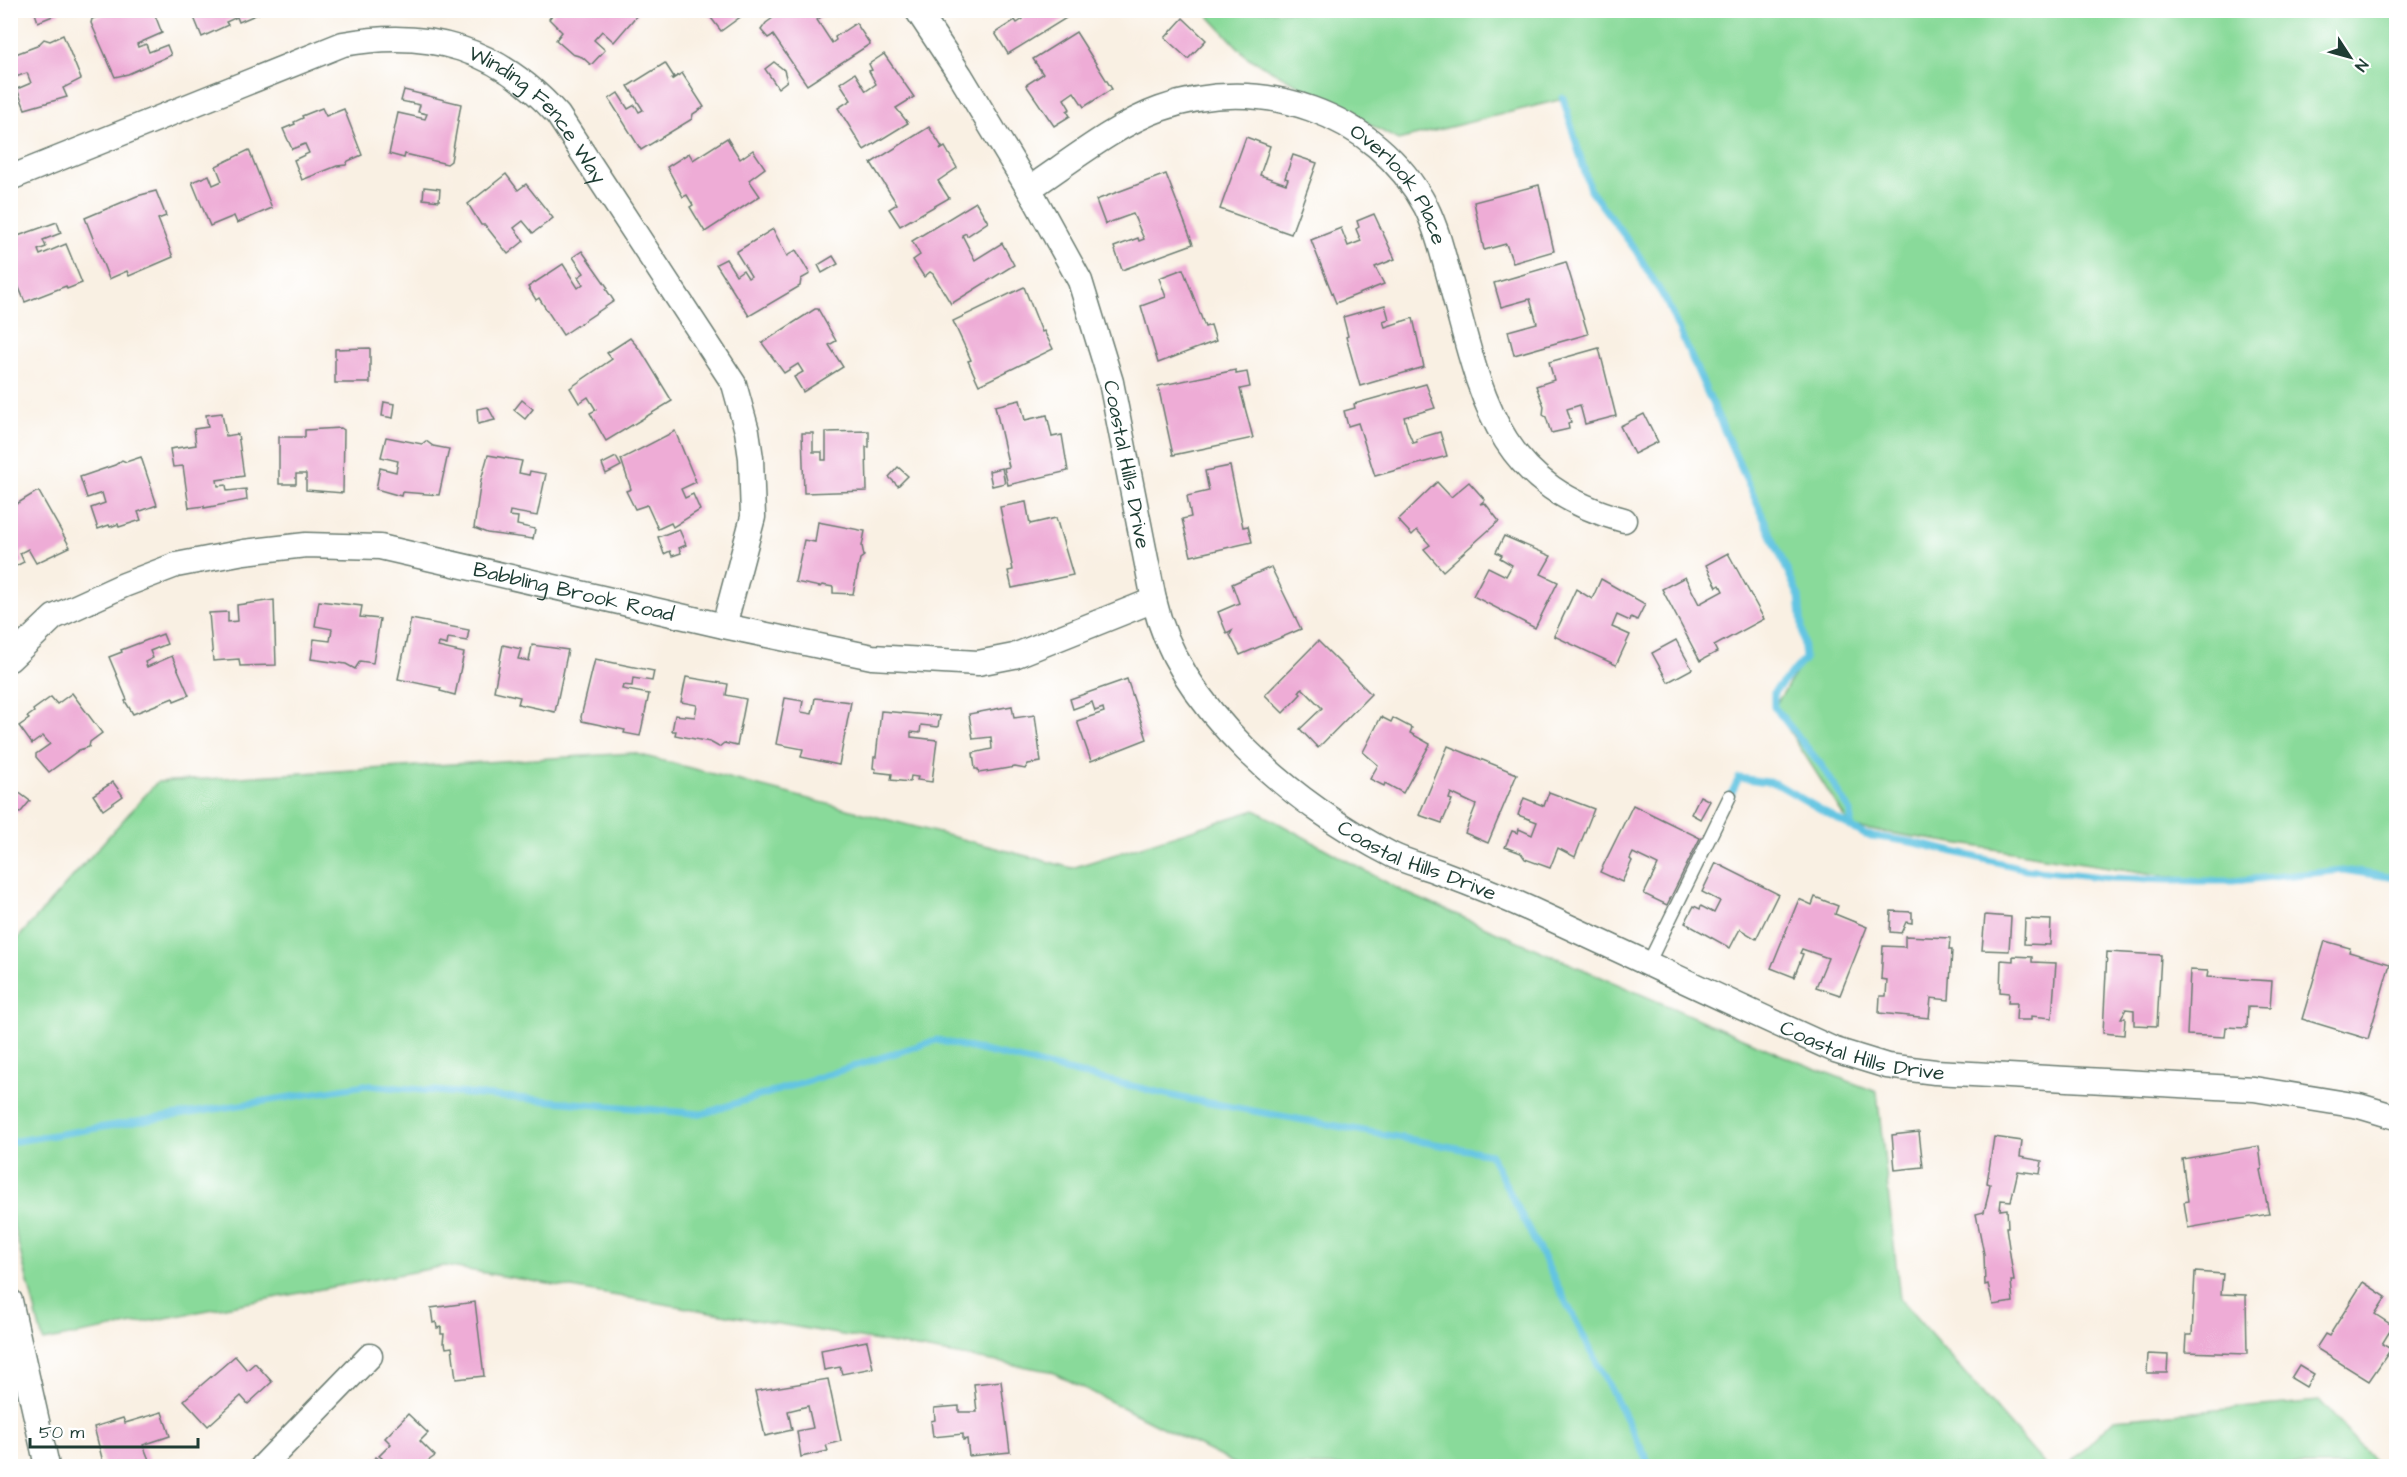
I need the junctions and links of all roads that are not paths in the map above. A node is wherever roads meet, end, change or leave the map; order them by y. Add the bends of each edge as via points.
1 (917, 10) edge
2 (10, 178) edge
3 (1029, 189) junction
4 (1624, 520) dead end
5 (1154, 600) junction
6 (724, 626) junction
7 (10, 659) edge
8 (1730, 796) dead end
9 (1648, 964) junction
10 (2397, 1117) edge
11 (10, 1301) edge
12 (370, 1356) dead end
13 (48, 1467) edge
14 (263, 1467) edge

1 - 3 street, Coastal Hills Drive
2 - 6 street, Winding Fence Way via 344,44 392,38 426,39 457,46 513,74 558,115 734,384 747,431 753,517
3 - 4 street, Overlook Place via 1135,121 1185,101 1238,94 1266,96 1340,121 1386,155 1426,207 1483,399 1504,440 1526,467 1561,495
3 - 5 street, Coastal Hills Drive via 1080,281 1093,318 1111,382
5 - 6 street, Babbling Brook Road via 1014,656 978,663 872,657
5 - 9 street, Coastal Hills Drive via 1169,647 1212,710 1259,761 1319,811 1393,855 1540,914
6 - 7 street, Babbling Brook Road via 380,547 306,546 244,552 155,573 54,617
8 - 9 lane
9 - 10 street, Coastal Hills Drive via 1835,1050 1887,1066 2254,1089 2359,1106
11 - 13 street
12 - 14 street

